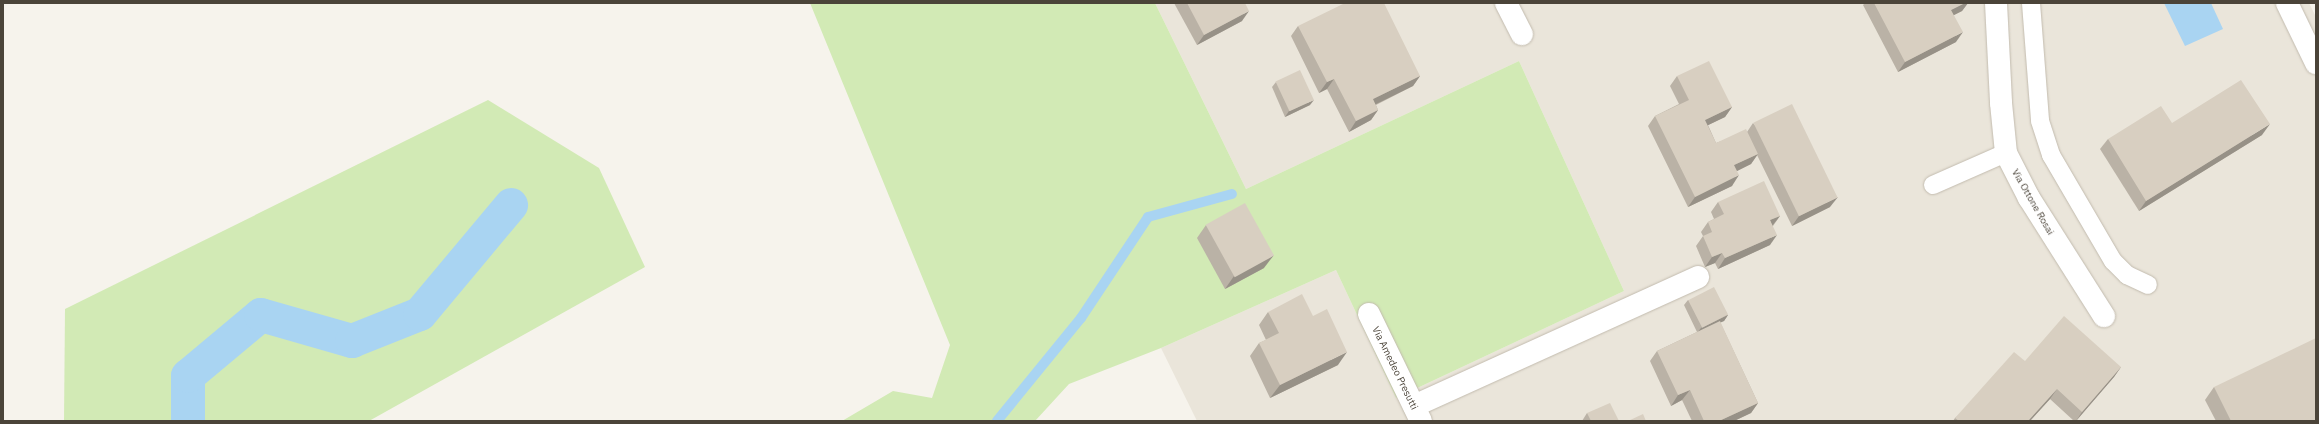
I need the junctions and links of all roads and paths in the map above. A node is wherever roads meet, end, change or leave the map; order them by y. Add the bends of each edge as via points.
1 (1506, 3) edge
2 (1996, 3) edge
3 (2031, 3) edge
4 (2287, 3) edge
5 (1522, 34) dead end
6 (2316, 63) edge
7 (2006, 153) junction
8 (1933, 185) dead end
9 (1698, 277) dead end
10 (2148, 285) dead end
11 (1369, 314) dead end
12 (2104, 316) dead end
13 (1418, 414) edge

1 - 5 street
2 - 7 street, Via Ottone Rosai
3 - 10 lane via 2039,115 2051,155 2113,261 2127,275
4 - 6 street
7 - 8 lane
7 - 12 street, Via Ottone Rosai via 2023,188
9 - 13 street
11 - 13 street, Via Amedeo Presutti

